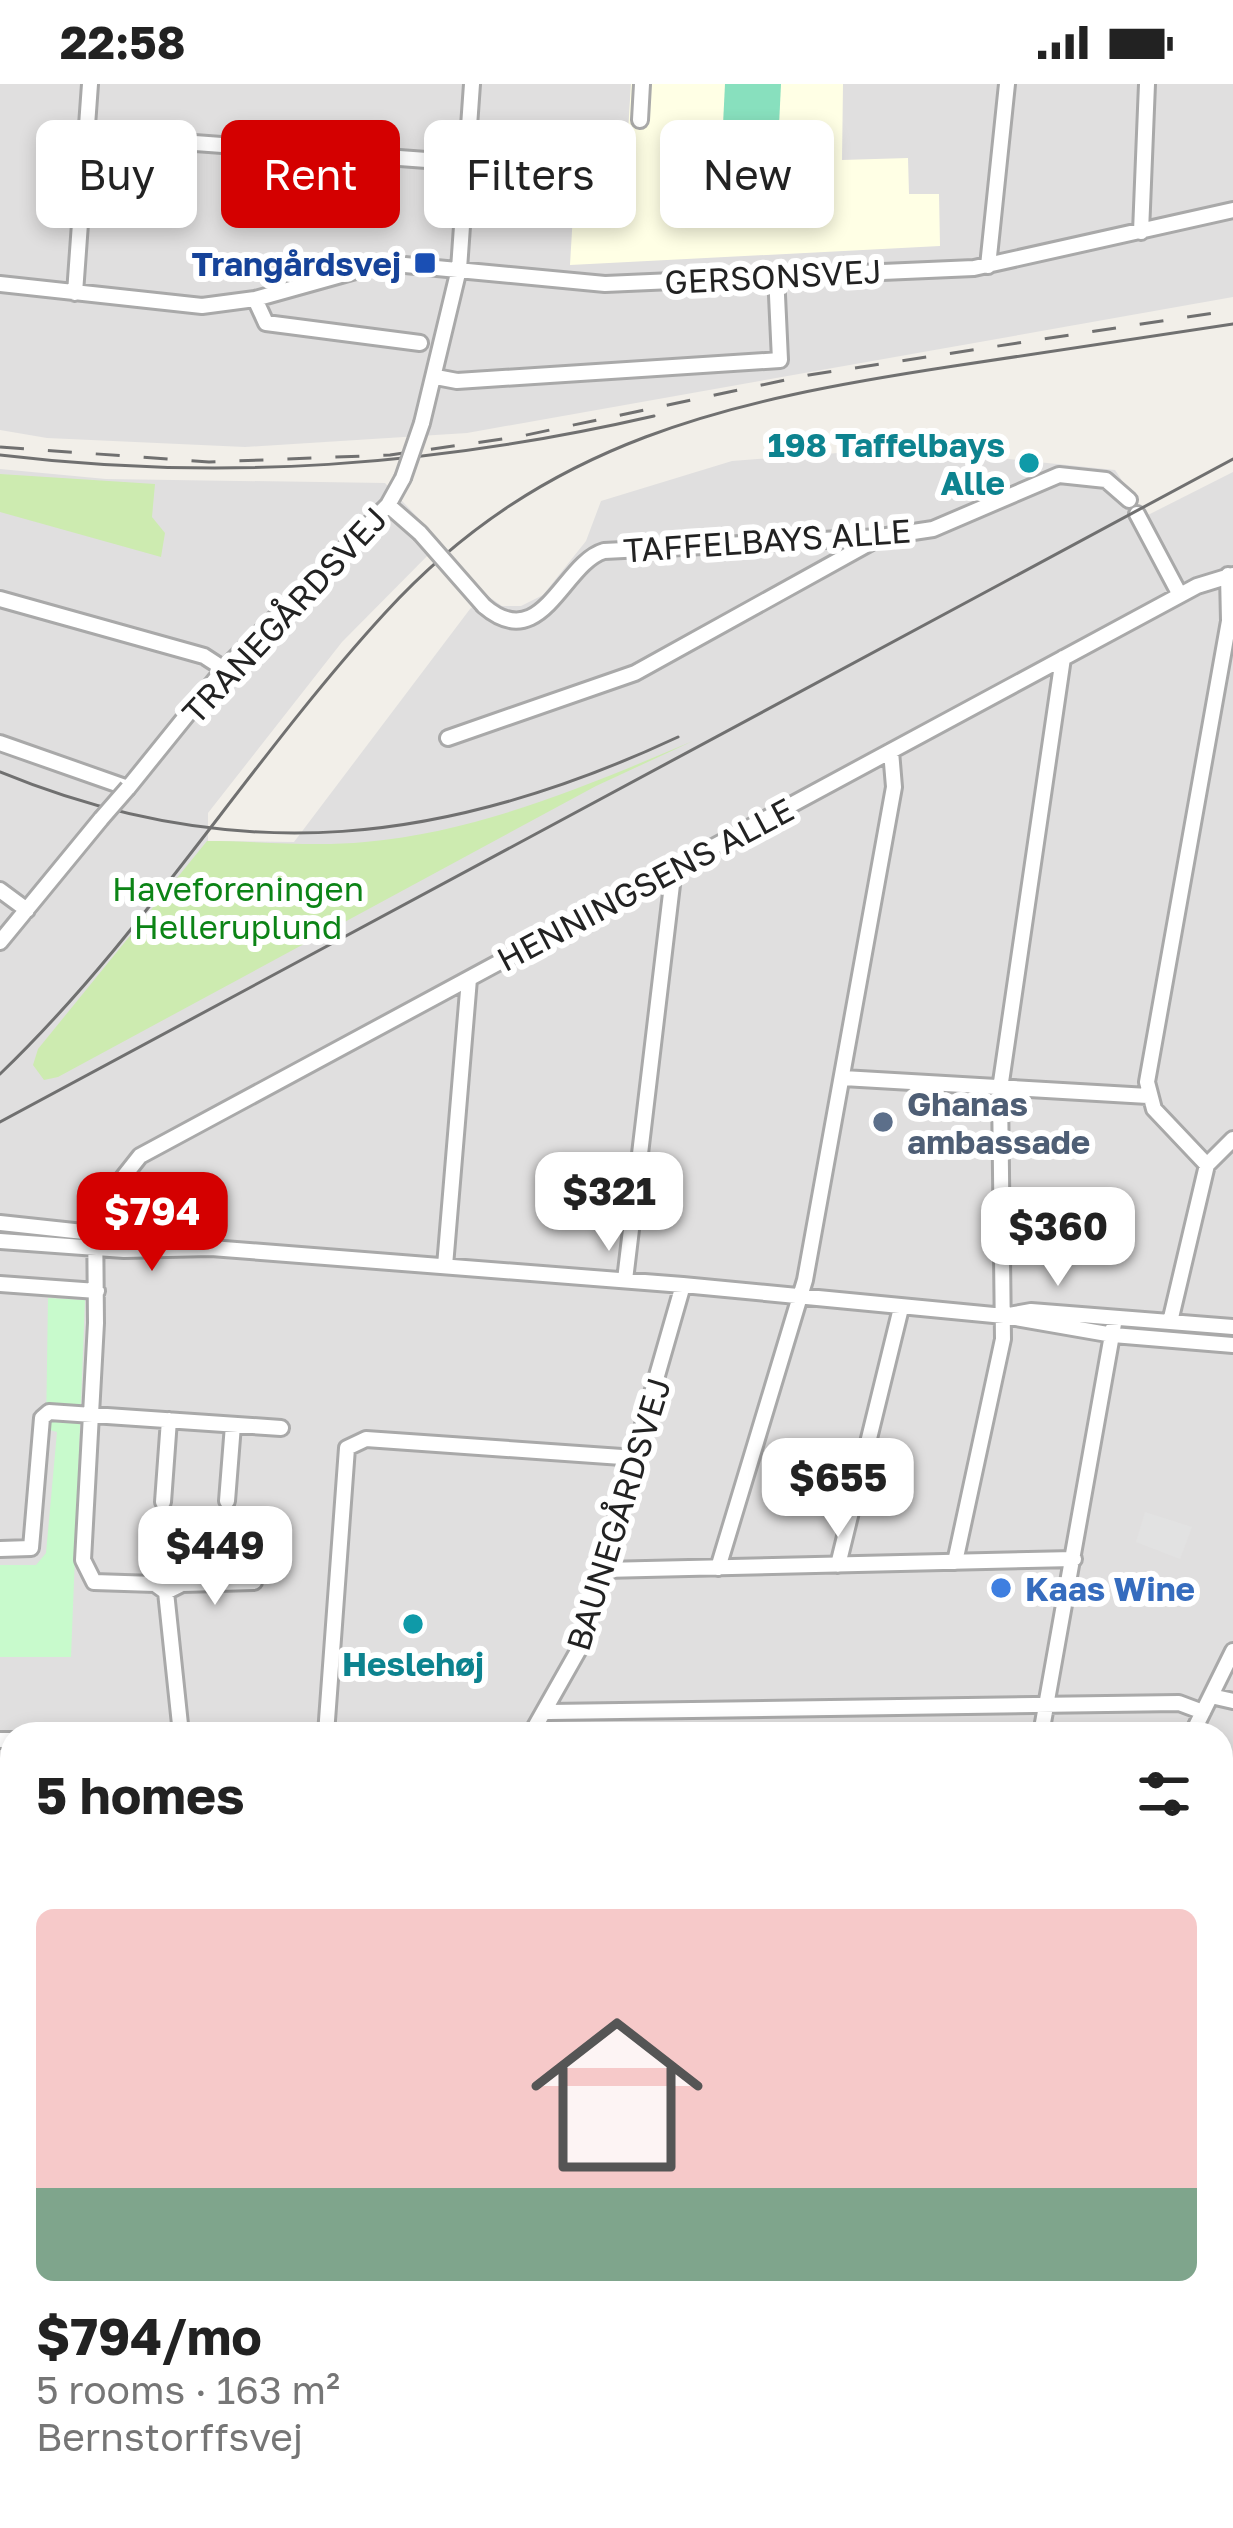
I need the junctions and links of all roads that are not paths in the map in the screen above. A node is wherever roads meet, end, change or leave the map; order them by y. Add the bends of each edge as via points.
1 (90, 84) edge
2 (472, 84) edge
3 (642, 84) edge
4 (1006, 84) edge
5 (1148, 84) edge
6 (87, 120) edge
7 (470, 120) edge
8 (640, 120) dead end
9 (197, 143) edge
10 (424, 160) edge
11 (1233, 210) edge
12 (1141, 226) junction
13 (80, 228) edge
14 (462, 228) edge
15 (988, 266) junction
16 (459, 269) junction
17 (776, 274) junction
18 (0, 284) edge
19 (75, 293) junction
20 (255, 299) junction
21 (420, 343) dead end
22 (436, 377) junction
23 (388, 505) junction
24 (827, 536) junction
25 (880, 537) junction
26 (835, 566) junction
27 (1230, 575) edge
28 (1180, 596) junction
29 (0, 599) edge
30 (1063, 658) junction
31 (224, 669) junction
32 (448, 739) dead end
33 (0, 743) edge
34 (891, 751) junction
35 (128, 788) junction
36 (674, 868) junction
37 (0, 890) edge
38 (27, 910) junction
39 (0, 942) edge
40 (469, 980) junction
41 (843, 1078) junction
42 (1000, 1089) junction
43 (1148, 1096) junction
44 (1233, 1139) edge
45 (1207, 1165) junction
46 (0, 1223) edge
47 (95, 1231) junction
48 (0, 1241) edge
49 (95, 1248) junction
50 (211, 1248) junction
51 (445, 1266) junction
52 (625, 1280) junction
53 (0, 1284) edge
54 (682, 1285) junction
55 (97, 1291) junction
56 (800, 1298) junction
57 (901, 1308) junction
58 (1004, 1316) junction
59 (1115, 1318) junction
60 (1170, 1322) junction
61 (1233, 1327) edge
62 (1113, 1335) junction
63 (1233, 1345) edge
64 (91, 1413) junction
65 (169, 1420) junction
66 (233, 1425) junction
67 (281, 1428) dead end
68 (636, 1458) junction
69 (164, 1502) dead end
70 (227, 1502) dead end
71 (0, 1549) edge
72 (1074, 1559) junction
73 (956, 1562) junction
74 (838, 1565) junction
75 (718, 1568) junction
76 (603, 1570) junction
77 (254, 1582) dead end
78 (166, 1592) junction
79 (1233, 1651) edge
80 (1211, 1696) junction
81 (1233, 1700) edge
82 (1047, 1704) junction
83 (549, 1712) junction
84 (1203, 1712) junction
85 (180, 1722) edge
86 (327, 1722) edge
87 (541, 1722) edge
88 (1043, 1722) edge
89 (1198, 1722) edge

1 - 6 street
2 - 7 street, TRANEGÅRDSVEJ
3 - 8 street
4 - 15 street
5 - 12 street
9 - 10 street
11 - 12 street, GERSONSVEJ
12 - 15 street, GERSONSVEJ
13 - 19 street
14 - 16 street, TRANEGÅRDSVEJ
15 - 17 street, GERSONSVEJ
16 - 17 street, GERSONSVEJ via 605,284
16 - 20 street, GERSONSVEJ via 370,264
16 - 22 street, TRANEGÅRDSVEJ
17 - 22 street via 780,360
18 - 19 street, GERSONSVEJ
19 - 20 street, GERSONSVEJ via 197,306
20 - 21 street via 266,323
22 - 23 street, TRANEGÅRDSVEJ, bridge
23 - 24 street, TAFFELBAYS ALLE, bridge via 506,618 551,605 584,561 604,550
23 - 31 street, TRANEGÅRDSVEJ
24 - 25 street, TAFFELBAYS ALLE
24 - 26 street via 837,547
25 - 26 street
25 - 28 street, TAFFELBAYS ALLE via 951,524 1059,475 1106,480 1133,507
26 - 32 street via 635,674
27 - 28 street, HENNINGSENS ALLE
27 - 43 street via 1229,621
28 - 30 street, HENNINGSENS ALLE
29 - 31 street via 203,656
30 - 34 street, HENNINGSENS ALLE
30 - 42 street
31 - 35 street, TRANEGÅRDSVEJ
33 - 35 street
34 - 36 street, HENNINGSENS ALLE
34 - 41 street via 894,787
35 - 38 street, TRANEGÅRDSVEJ, bridge
36 - 40 street, HENNINGSENS ALLE
36 - 52 street
37 - 38 street
38 - 39 street, TRANEGÅRDSVEJ
40 - 47 street, HENNINGSENS ALLE via 140,1156 97,1210
40 - 51 street
41 - 42 street
41 - 56 street
42 - 43 street
42 - 58 street
43 - 45 street
44 - 45 street
45 - 60 street
46 - 47 street
47 - 49 street
47 - 50 street
48 - 49 street
49 - 50 street
49 - 55 street
50 - 51 street
51 - 52 street
52 - 54 street
53 - 55 street
54 - 56 street
54 - 68 street, BAUNEGÅRDSVEJ
55 - 64 street
56 - 57 street
56 - 75 street
57 - 58 street
57 - 74 street
58 - 59 street
58 - 62 street
58 - 73 street
59 - 60 street
59 - 62 street
60 - 61 street
62 - 63 street
62 - 72 street
64 - 65 street
64 - 71 street via 42,1418 31,1548
64 - 78 street via 82,1560 88,1577
65 - 66 street
65 - 69 street
66 - 67 street
66 - 70 street
68 - 76 street, BAUNEGÅRDSVEJ
68 - 86 street via 366,1439 347,1448
72 - 73 street
72 - 82 street
73 - 74 street
74 - 75 street
75 - 76 street
76 - 83 street, BAUNEGÅRDSVEJ
77 - 78 street via 182,1584
78 - 85 street
79 - 80 street
80 - 81 street
80 - 84 street
82 - 83 street
82 - 84 street via 1179,1703
82 - 88 street
83 - 87 street, BAUNEGÅRDSVEJ
84 - 89 street

